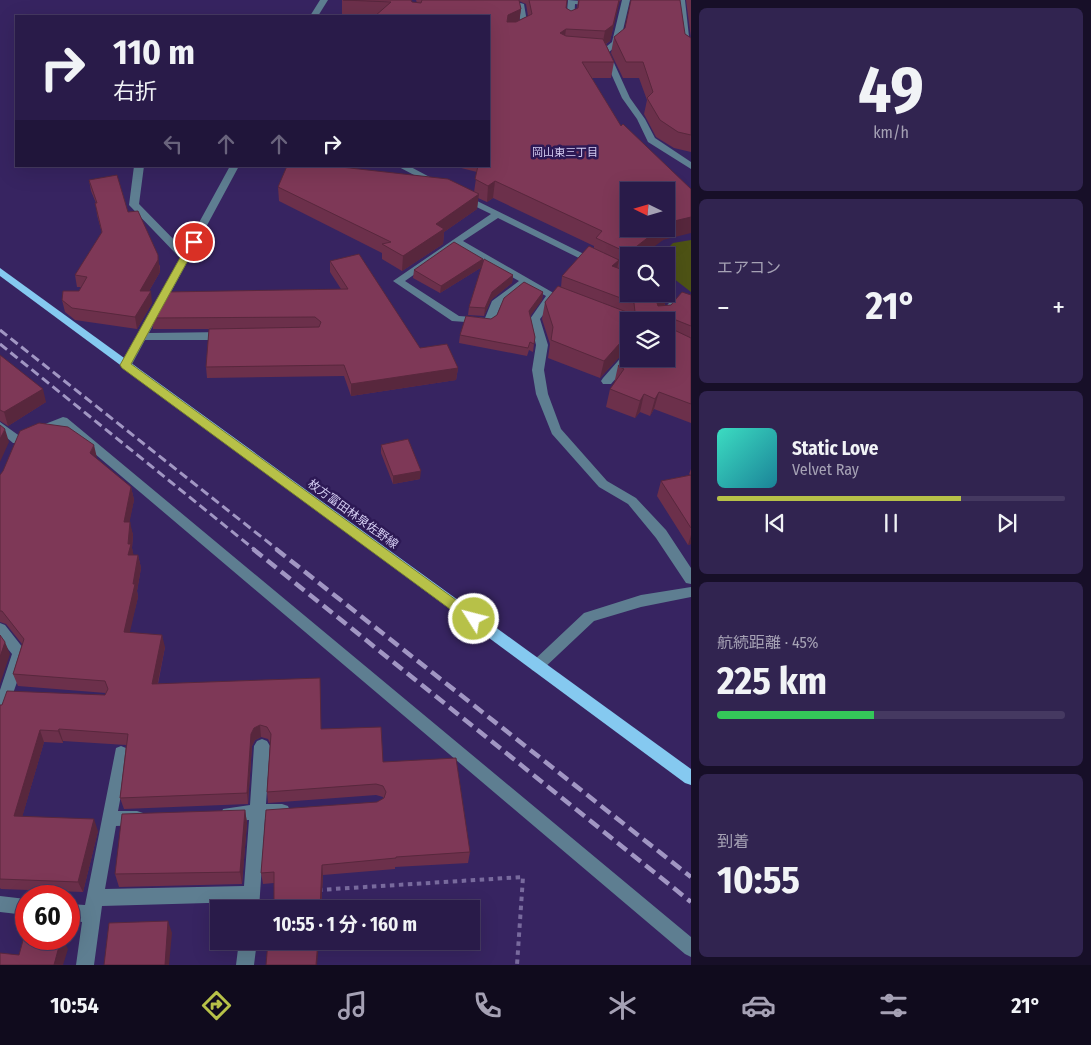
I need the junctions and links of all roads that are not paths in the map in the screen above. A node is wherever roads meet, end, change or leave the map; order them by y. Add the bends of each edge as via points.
1 (324, 0) edge
2 (503, 0) edge
3 (681, 0) edge
4 (598, 4) edge
5 (622, 5) edge
6 (315, 15) edge
7 (570, 23) edge
8 (510, 34) edge
9 (691, 53) edge
10 (691, 166) edge
11 (139, 167) edge
12 (234, 167) edge
13 (403, 167) edge
14 (498, 214) junction
15 (456, 240) junction
16 (185, 257) junction
17 (603, 266) edge
18 (0, 271) edge
19 (525, 281) junction
20 (552, 296) junction
21 (675, 302) edge
22 (570, 304) edge
23 (667, 312) edge
24 (238, 336) edge
25 (141, 337) junction
26 (126, 365) junction
27 (620, 366) edge
28 (606, 381) dead end
29 (0, 426) edge
30 (691, 579) edge
31 (691, 592) edge
32 (0, 629) edge
33 (537, 666) junction
34 (6, 694) junction
35 (26, 696) edge
36 (0, 712) edge
37 (262, 746) dead end
38 (121, 753) dead end
39 (691, 778) edge
40 (297, 810) edge
41 (257, 813) junction
42 (218, 815) edge
43 (149, 817) edge
44 (109, 819) junction
45 (251, 900) edge
46 (210, 902) edge
47 (0, 904) edge
48 (15, 906) edge
49 (93, 906) junction
50 (80, 909) edge
51 (691, 948) edge
52 (247, 950) edge
53 (85, 965) edge
54 (245, 965) edge

1 - 6 street
2 - 8 street via 521,6 525,26
3 - 9 street via 687,49
4 - 7 street via 571,1
5 - 10 street via 616,43 601,51 651,140
11 - 16 street via 134,204
12 - 16 street
13 - 14 street
14 - 15 street
14 - 17 street
15 - 19 street
15 - 19 street via 398,281 456,319 489,322 496,303
16 - 25 street
18 - 26 main road, 枚方富田林泉佐野線
19 - 20 street
20 - 22 street
20 - 30 street via 535,319 542,345 538,370 542,394 556,431 603,484 632,501 661,534
21 - 23 street
24 - 25 street
25 - 26 street
26 - 33 main road, 枚方富田林泉佐野線
27 - 28 street
29 - 51 street via 15,444 63,421
31 - 33 street via 641,601 590,617
32 - 34 street via 20,653
33 - 39 main road, 枚方富田林泉佐野線
34 - 35 street
34 - 36 street
37 - 41 street
38 - 44 street
40 - 41 street
41 - 42 street
41 - 45 street
43 - 44 street
44 - 49 street
46 - 49 street
47 - 48 street
49 - 50 street
49 - 53 street
52 - 54 street

